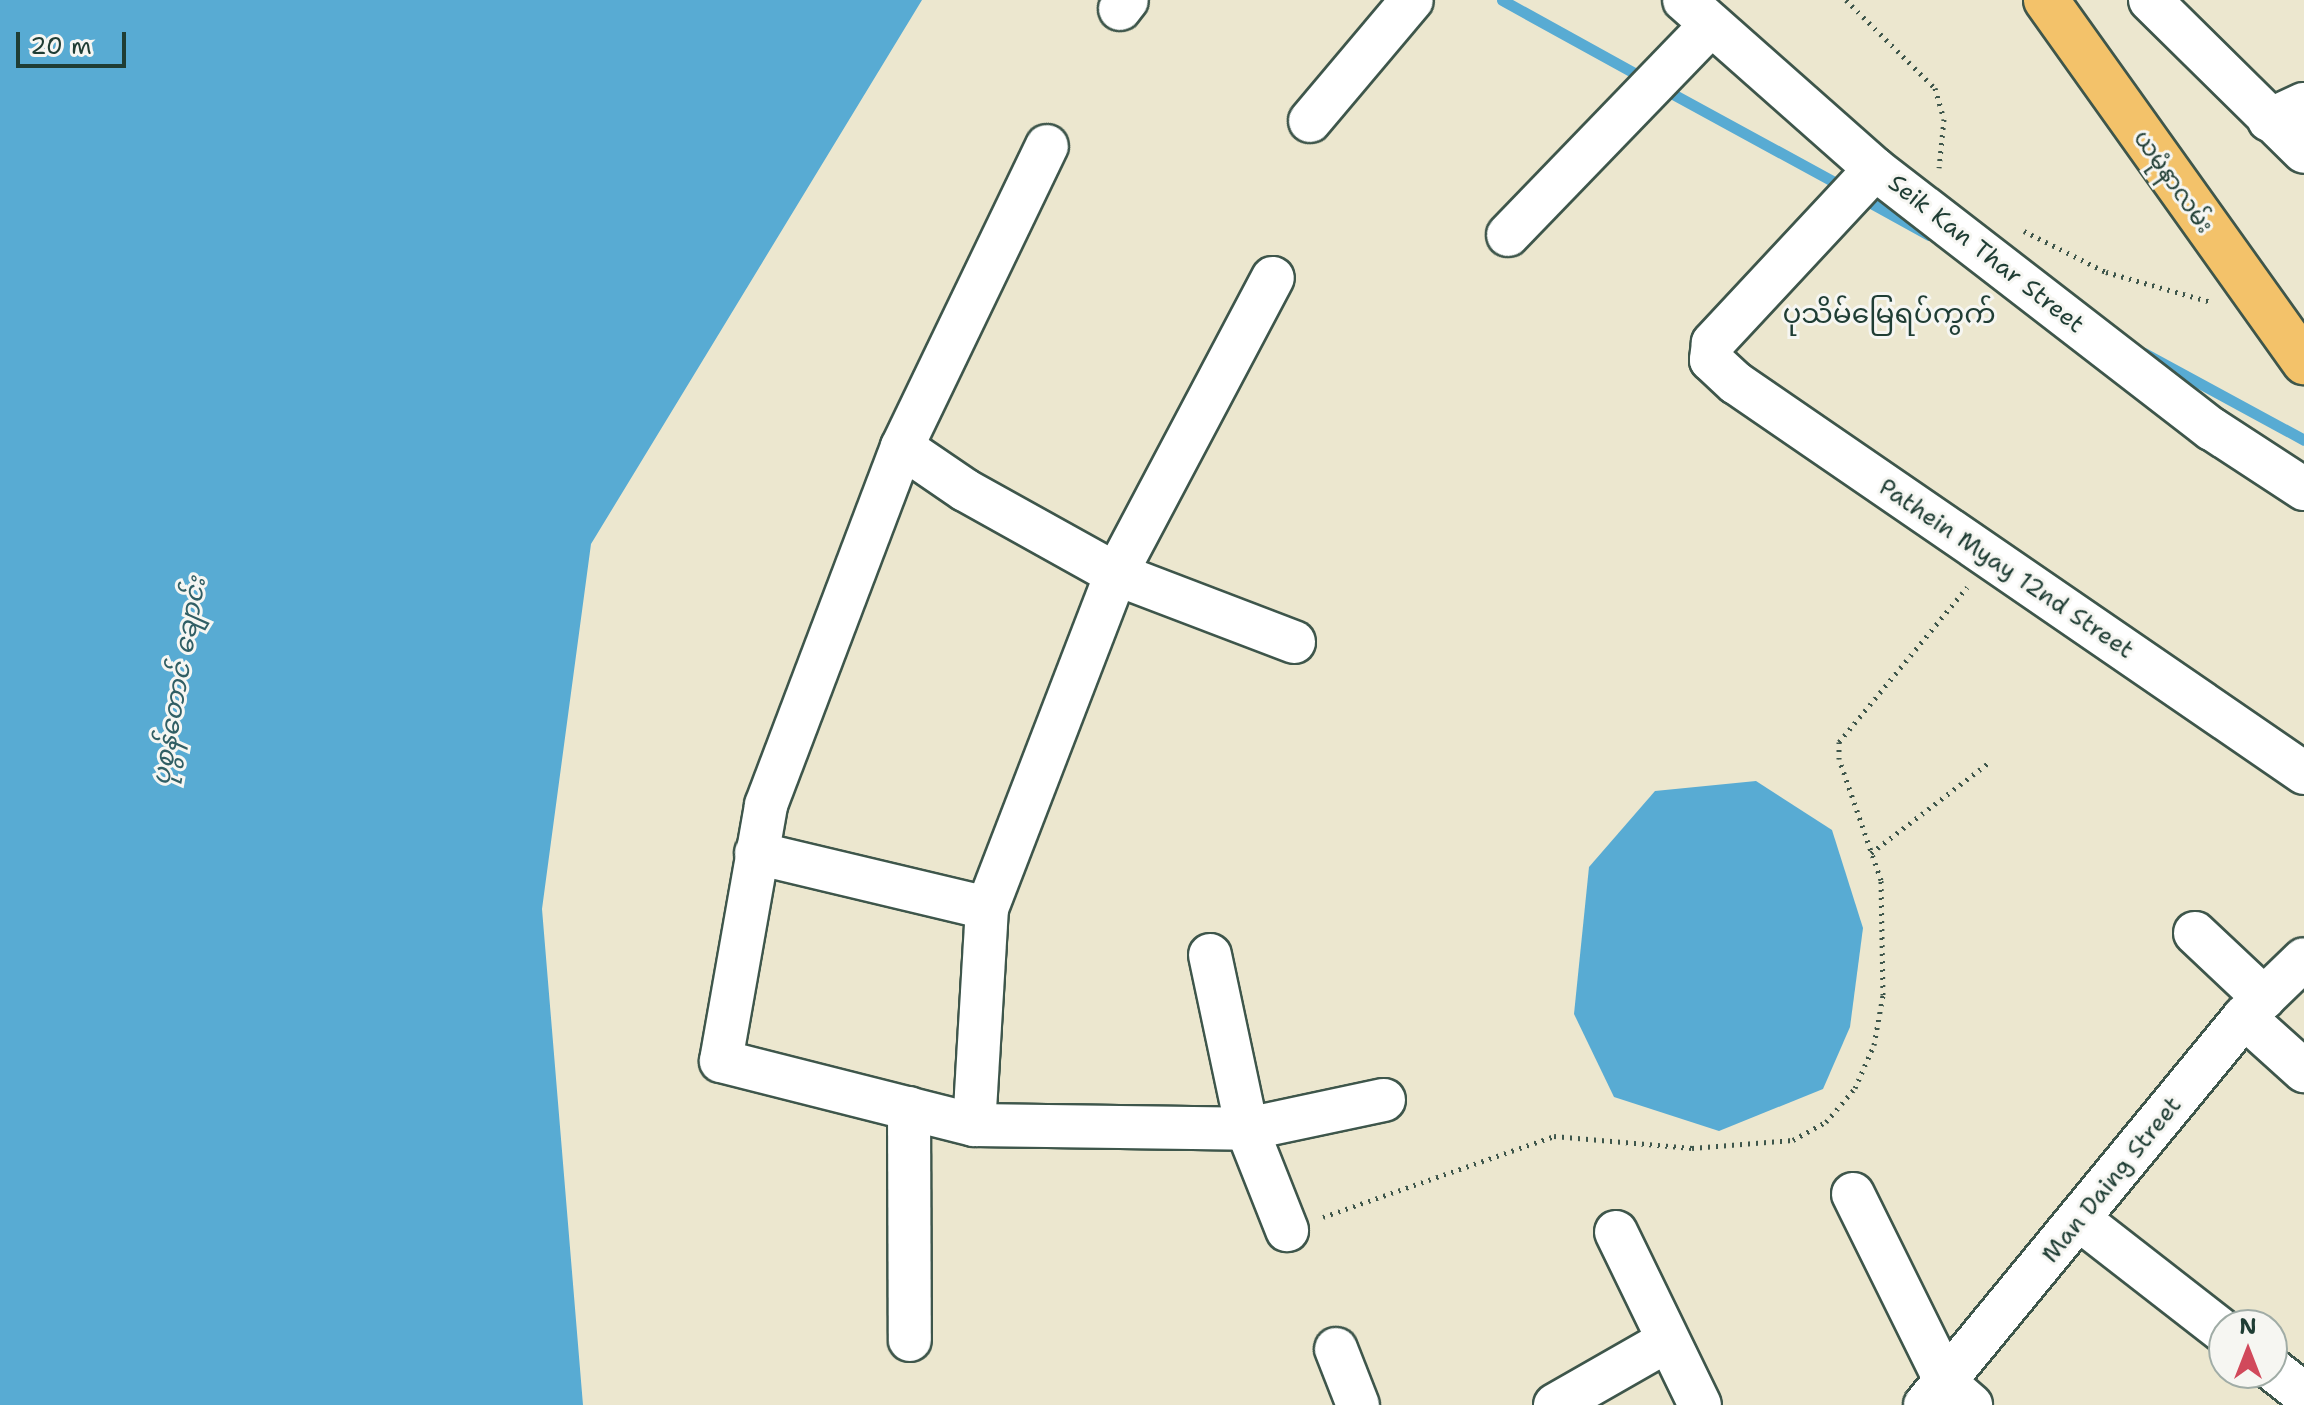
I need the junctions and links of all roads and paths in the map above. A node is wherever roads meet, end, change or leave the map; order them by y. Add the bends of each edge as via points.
1 (1412, 0) edge
2 (1846, 0) edge
3 (2046, 0) edge
4 (2150, 0) edge
5 (1697, 13) edge
6 (2287, 112) edge
7 (1310, 121) dead end
8 (1047, 146) dead end
9 (2304, 152) edge
10 (1875, 169) junction
11 (1944, 180) dead end
12 (2021, 229) dead end
13 (1508, 235) dead end
14 (1273, 278) dead end
15 (2267, 314) junction
16 (2304, 362) edge
17 (902, 447) junction
18 (2304, 489) edge
19 (1991, 559) junction
20 (1116, 574) junction
21 (1294, 642) dead end
22 (1991, 761) dead end
23 (2304, 773) edge
24 (756, 853) junction
25 (1871, 853) junction
26 (987, 908) junction
27 (2195, 933) dead end
28 (1210, 955) dead end
29 (2304, 959) edge
30 (2254, 1008) junction
31 (2304, 1071) edge
32 (1384, 1100) dead end
33 (909, 1108) junction
34 (974, 1125) junction
35 (1247, 1129) junction
36 (1853, 1194) dead end
37 (2080, 1220) junction
38 (1287, 1230) joint
39 (1616, 1232) dead end
40 (2208, 1320) edge
41 (910, 1340) dead end
42 (1667, 1341) junction
43 (1336, 1349) dead end
44 (2288, 1382) edge
45 (2304, 1394) edge
46 (1948, 1398) edge
47 (1358, 1405) edge
48 (1555, 1405) edge
49 (1700, 1405) edge

1 - 7 street
2 - 11 path via 1935,88 1944,119 1938,166
3 - 15 main road, ယမုံနာလမ်း
4 - 6 street
5 - 10 street, Seik Kan Thar Street
5 - 13 street
6 - 9 street
8 - 17 street
10 - 18 street, Seik Kan Thar Street via 2212,429
10 - 19 street, Pathein Myay 12nd Street via 1713,343 1711,360 1736,383
12 - 15 path via 2106,272 2166,293
14 - 20 street
15 - 16 main road, ယမုံနာလမ်း
17 - 20 street via 965,490
17 - 24 street via 766,805
19 - 23 street, Pathein Myay 12nd Street
19 - 25 path via 1839,742 1839,759
20 - 21 street
20 - 26 street
22 - 25 path
24 - 26 street
24 - 33 street via 721,1061
25 - 38 path via 1881,880 1883,995 1874,1045 1855,1088 1826,1122 1793,1140 1692,1148 1554,1136
26 - 34 street
27 - 30 street
28 - 35 street
29 - 30 street, Man Daing Street
30 - 31 street
30 - 37 street, Man Daing Street
32 - 35 street
33 - 34 street
33 - 41 street
34 - 35 street
35 - 38 street
36 - 46 street
37 - 40 street
37 - 46 street, Man Daing Street
39 - 42 street
42 - 48 street
42 - 49 street
43 - 47 street
44 - 45 street

